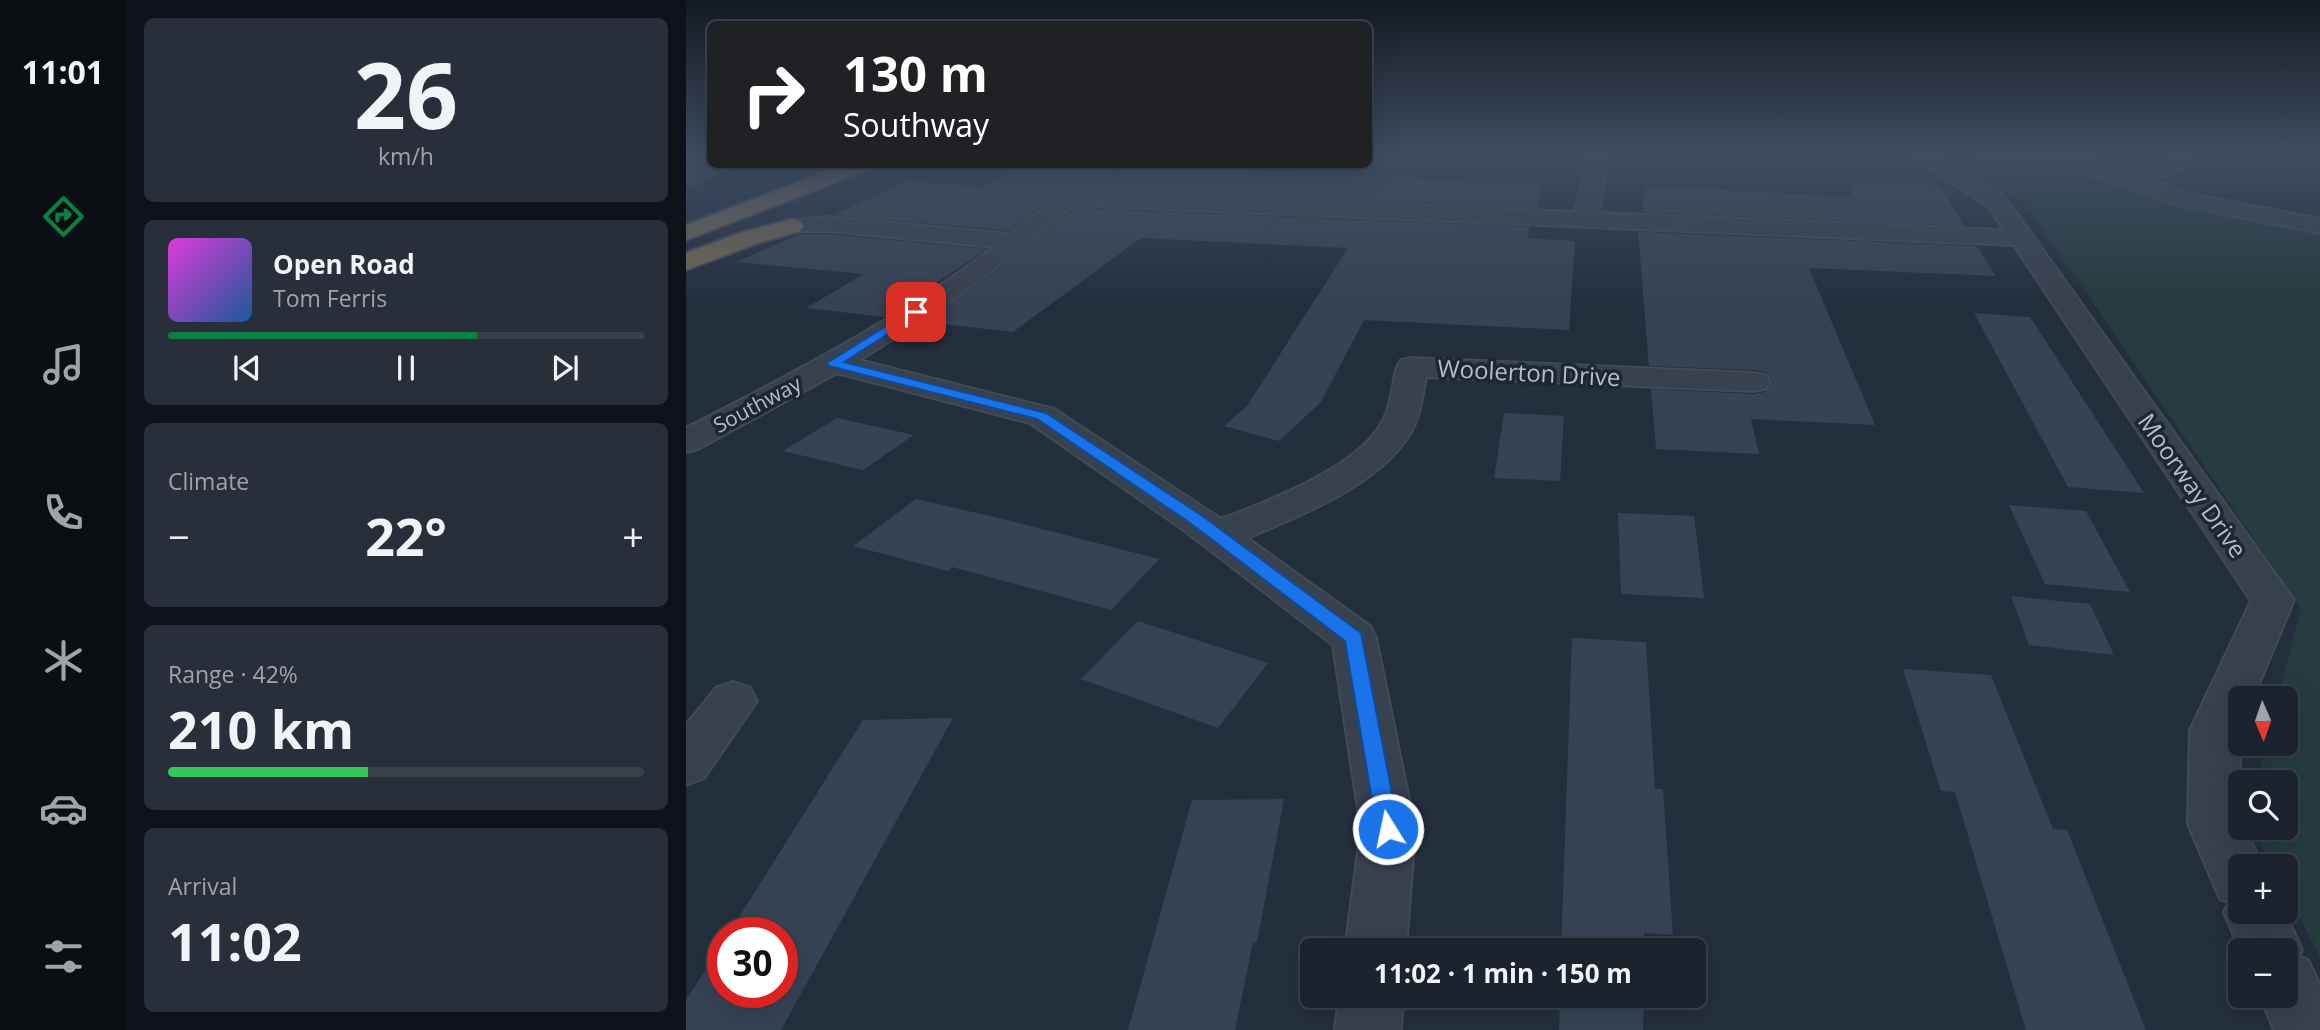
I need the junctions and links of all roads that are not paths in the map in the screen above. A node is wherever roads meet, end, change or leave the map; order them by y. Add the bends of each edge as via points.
1 (767, 202) edge
2 (1063, 202) edge
3 (1164, 202) edge
4 (1589, 202) edge
5 (1997, 202) edge
6 (2197, 202) edge
7 (1585, 220) junction
8 (792, 226) joint
9 (2320, 226) edge
10 (686, 233) edge
11 (2020, 238) junction
12 (1017, 242) junction
13 (686, 262) edge
14 (833, 363) junction
15 (1754, 382) dead end
16 (695, 430) edge
17 (1216, 536) junction
18 (733, 701) dead end
19 (686, 763) edge
20 (2228, 854) edge
21 (1377, 938) edge
22 (1370, 1008) edge
23 (2297, 1008) edge
24 (1368, 1030) edge
25 (2307, 1030) edge

1 - 10 highway
2 - 12 street, Southway
3 - 7 street
4 - 7 street
5 - 11 street, Moorway Drive
6 - 9 street
7 - 11 street
8 - 12 street via 828,224
8 - 13 highway
11 - 20 street, Moorway Drive via 2273,600 2215,730 2215,824
12 - 14 street, Southway via 937,300
14 - 16 street, Southway
14 - 17 street via 1042,416
15 - 17 street, Woolerton Drive via 1684,364 1412,367 1397,428 1372,455 1299,503
17 - 21 street via 1354,638 1388,829
18 - 19 street
22 - 24 street
23 - 25 street

